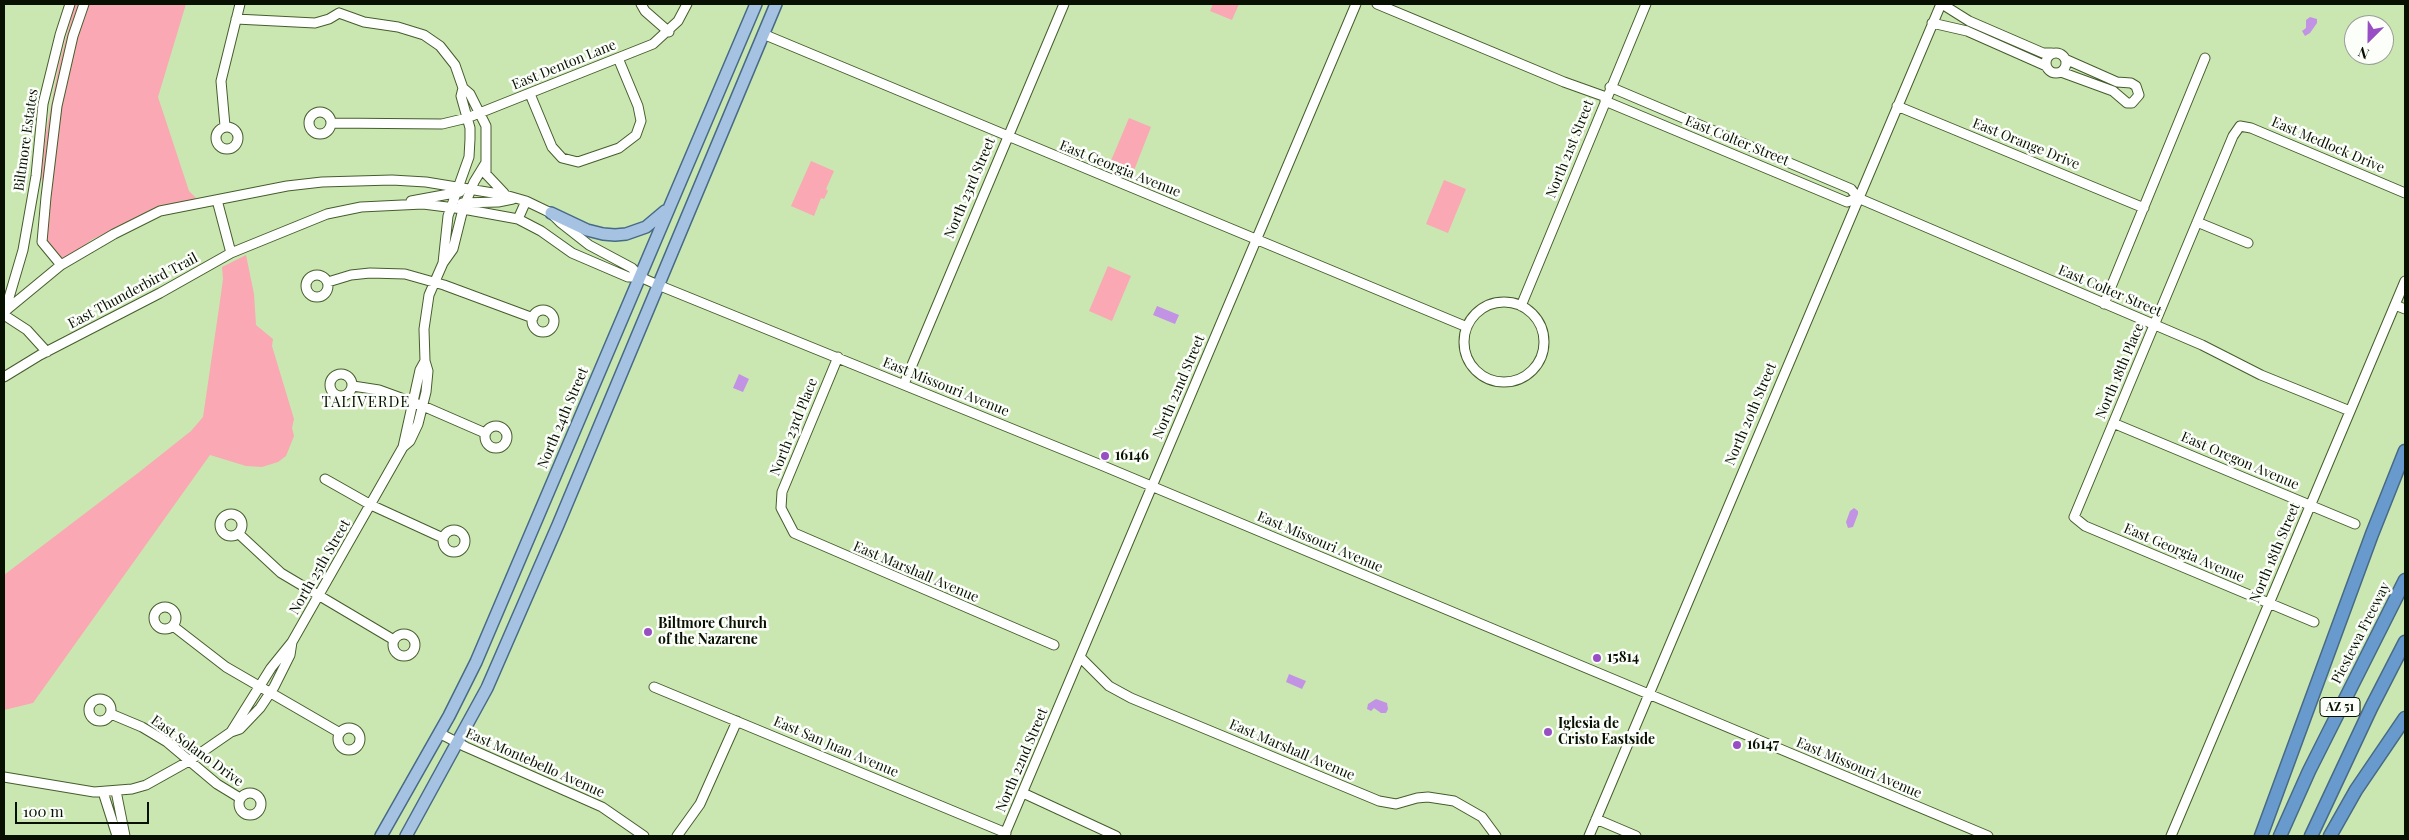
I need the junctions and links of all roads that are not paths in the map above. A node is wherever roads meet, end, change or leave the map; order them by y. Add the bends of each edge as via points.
1 (70, 4) edge
2 (84, 4) edge
3 (240, 4) edge
4 (641, 4) edge
5 (687, 4) edge
6 (756, 4) edge
7 (776, 4) edge
8 (1064, 4) edge
9 (1356, 4) edge
10 (1377, 4) edge
11 (1646, 4) edge
12 (1941, 4) edge
13 (339, 8) edge
14 (236, 19) junction
15 (1932, 23) junction
16 (668, 32) junction
17 (763, 34) junction
18 (2052, 53) junction
19 (618, 58) junction
20 (2205, 58) dead end
21 (2065, 59) junction
22 (2046, 66) junction
23 (2061, 72) junction
24 (1610, 87) junction
25 (463, 88) junction
26 (530, 94) junction
27 (1606, 99) junction
28 (1897, 106) junction
29 (480, 114) junction
30 (468, 118) junction
31 (331, 123) dead end
32 (225, 126) dead end
33 (2240, 126) joint
34 (1006, 137) junction
35 (485, 164) junction
36 (471, 189) junction
37 (458, 190) junction
38 (2405, 193) edge
39 (505, 195) junction
40 (516, 198) junction
41 (1858, 198) junction
42 (217, 200) junction
43 (526, 201) junction
44 (394, 205) junction
45 (464, 206) junction
46 (670, 206) junction
47 (450, 207) junction
48 (2144, 208) junction
49 (551, 213) junction
50 (518, 219) junction
51 (2197, 222) junction
52 (1256, 240) junction
53 (2248, 244) dead end
54 (231, 253) junction
55 (443, 263) junction
56 (60, 265) junction
57 (640, 277) junction
58 (2405, 281) edge
59 (328, 282) dead end
60 (433, 282) junction
61 (658, 285) junction
62 (2104, 304) junction
63 (2396, 305) junction
64 (1521, 306) junction
65 (2405, 309) edge
66 (4, 312) edge
67 (533, 318) dead end
68 (2154, 325) junction
69 (1467, 327) junction
70 (47, 352) junction
71 (838, 357) junction
72 (425, 361) junction
73 (4, 377) edge
74 (904, 384) junction
75 (353, 386) dead end
76 (413, 402) junction
77 (423, 406) junction
78 (2350, 411) junction
79 (2113, 423) junction
80 (485, 433) dead end
81 (403, 447) junction
82 (2404, 456) edge
83 (325, 479) dead end
84 (1151, 486) junction
85 (371, 505) junction
86 (2310, 505) junction
87 (781, 508) joint
88 (2074, 517) joint
89 (2356, 524) dead end
90 (531, 532) junction
91 (239, 534) dead end
92 (443, 538) dead end
93 (551, 541) junction
94 (2405, 580) edge
95 (318, 597) junction
96 (2269, 603) junction
97 (2314, 622) dead end
98 (173, 626) dead end
99 (394, 640) dead end
100 (292, 642) junction
101 (2405, 642) edge
102 (1054, 645) dead end
103 (1080, 658) junction
104 (654, 687) dead end
105 (260, 688) junction
106 (269, 694) junction
107 (1648, 694) junction
108 (110, 714) dead end
109 (2405, 718) edge
110 (737, 721) junction
111 (230, 732) junction
112 (340, 733) dead end
113 (439, 733) junction
114 (458, 743) junction
115 (189, 761) junction
116 (4, 776) edge
117 (116, 791) junction
118 (103, 792) junction
119 (1023, 793) junction
120 (240, 798) dead end
121 (1596, 819) junction
122 (1005, 834) edge
123 (117, 836) edge
124 (125, 836) edge
125 (381, 836) edge
126 (406, 836) edge
127 (644, 836) edge
128 (677, 836) edge
129 (1116, 836) edge
130 (1496, 836) edge
131 (1589, 836) edge
132 (1636, 836) edge
133 (1988, 836) edge
134 (2171, 836) edge
135 (2261, 836) edge
136 (2280, 836) edge
137 (2311, 836) edge
138 (2330, 836) edge

1 - 66 street, Biltmore Estates via 43,104 36,176 23,250
2 - 56 street, Biltmore Estates via 70,46 57,106 42,242
3 - 14 street
4 - 16 street via 648,15
5 - 16 street, East Denton Lane
6 - 46 main road, North 24th Street
7 - 17 main road
8 - 34 street, North 23rd Street
9 - 52 street, North 22nd Street
10 - 27 street, East Colter Street
11 - 24 street, North 21st Street
12 - 15 street, North 20th Street
12 - 18 street via 1969,21
13 - 14 street via 329,19 315,23
13 - 25 street via 364,22 424,35 448,56
14 - 32 street via 220,81
15 - 22 street via 1967,31
15 - 28 street, North 20th Street
16 - 19 street, East Denton Lane via 653,44
17 - 34 street, East Georgia Avenue
17 - 61 main road
18 - 21 street
18 - 22 street via 2047,57
19 - 26 street, East Denton Lane
19 - 26 street via 641,121 636,135 619,148 578,162 562,158 552,147
20 - 48 street
21 - 23 street
21 - 23 street via 2117,82 2131,83 2139,95 2132,103 2127,103 2113,91
22 - 23 street via 2052,72
24 - 27 street, North 21st Street
24 - 41 street, East Colter Street via 1851,189
25 - 29 street via 470,94
25 - 30 street via 461,96
26 - 29 street, East Denton Lane
27 - 41 street, East Colter Street via 1847,202
27 - 64 street, North 21st Street
28 - 41 street, North 20th Street
28 - 48 street, East Orange Drive
29 - 30 street, East Denton Lane
29 - 35 street via 486,126
30 - 31 street via 442,124
30 - 37 street via 468,157
33 - 38 street, East Medlock Drive
33 - 51 street, North 18th Place
34 - 52 street, East Georgia Avenue
34 - 74 street, North 23rd Street
35 - 36 street
35 - 39 street via 486,174
36 - 37 street
36 - 39 street
36 - 45 street
37 - 42 street via 392,180 322,182
37 - 44 street
37 - 47 street
39 - 40 street
40 - 43 street
40 - 45 street
41 - 62 street, East Colter Street
41 - 107 street, North 20th Street
42 - 54 street
42 - 56 street via 160,211
43 - 49 street
43 - 50 street
44 - 47 street, East Thunderbird Trail
44 - 54 street, East Thunderbird Trail via 328,214
45 - 47 street, East Thunderbird Trail
45 - 50 street, East Thunderbird Trail
45 - 55 street via 456,242
46 - 49 main road via 646,227 615,235 587,230
46 - 57 main road, North 24th Street
47 - 55 street
48 - 62 street
49 - 57 street via 589,245 632,268
50 - 57 street, East Thunderbird Trail via 572,253 628,277
51 - 53 street
51 - 68 street, North 18th Place
52 - 69 street, East Georgia Avenue
52 - 84 street, North 22nd Street
54 - 70 street, East Thunderbird Trail
55 - 60 street
56 - 66 street
57 - 61 street, East Missouri Avenue
57 - 90 main road, North 24th Street
58 - 63 street, North 18th Street
59 - 60 street via 351,275 380,273 405,274
60 - 67 street
60 - 72 street via 425,310
61 - 71 street, East Missouri Avenue
61 - 93 main road
62 - 68 street, East Colter Street
63 - 65 street
63 - 78 street, North 18th Street
64 - 69 street via 1495,303 1473,316
64 - 69 street via 1540,324 1544,350 1539,362 1519,379 1506,382 1492,380 1471,365 1465,353
66 - 70 street
68 - 78 street, East Colter Street
68 - 79 street, North 18th Place
70 - 73 street
71 - 74 street, East Missouri Avenue
71 - 87 street, North 23rd Place via 784,486
72 - 76 street
72 - 77 street via 428,371
74 - 84 street, East Missouri Avenue
75 - 76 street via 378,390
76 - 77 street
76 - 81 street
77 - 80 street
77 - 81 street via 410,441
78 - 86 street, North 18th Street
79 - 86 street, East Oregon Avenue
79 - 88 street, North 18th Place
81 - 85 street, North 25th Street
82 - 135 highway
83 - 85 street
84 - 103 street, North 22nd Street
84 - 107 street, East Missouri Avenue
85 - 92 street
85 - 95 street, North 25th Street
86 - 89 street, East Oregon Avenue
86 - 96 street, North 18th Street
87 - 102 street, East Marshall Avenue via 794,533 805,539
88 - 96 street, East Georgia Avenue via 2085,526
90 - 93 main road
90 - 113 main road, North 24th Street via 468,679
91 - 95 street via 268,563
93 - 114 main road via 487,688
94 - 136 highway, Piestewa Freeway / AZ 51
95 - 99 street
95 - 100 street, North 25th Street
96 - 97 street, East Georgia Avenue
96 - 134 street, North 18th Street
98 - 105 street via 212,658
100 - 105 street, North 25th Street
100 - 106 street, North 25th Street via 290,655
101 - 137 highway, AZ 51
103 - 119 street, North 22nd Street
103 - 130 street, East Marshall Avenue via 1110,686 1131,698 1379,801 1396,804 1428,797 1454,801 1482,817
104 - 110 street, East San Juan Avenue
105 - 106 street
105 - 111 street, North 25th Street
106 - 111 street, North 25th Street via 240,729
106 - 112 street
107 - 121 street, North 20th Street
107 - 133 street, East Missouri Avenue
108 - 115 street, East Solano Drive via 151,732
109 - 138 highway via 2356,790
110 - 122 street, East San Juan Avenue
110 - 128 street via 704,797
111 - 115 street, North 25th Street
113 - 114 street, East Montebello Avenue
113 - 125 main road, North 24th Street
114 - 126 main road
114 - 127 street, East Montebello Avenue via 602,807
115 - 117 street, North 25th Street via 146,785
115 - 120 street, East Solano Drive
116 - 118 street, North 25th Street
117 - 118 street, North 25th Street
117 - 124 street
118 - 123 street
119 - 122 street, North 22nd Street
119 - 129 street
121 - 131 street, North 20th Street
121 - 132 street

